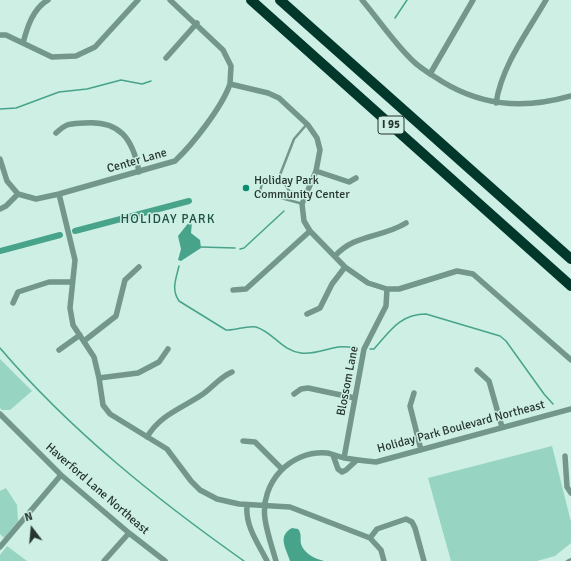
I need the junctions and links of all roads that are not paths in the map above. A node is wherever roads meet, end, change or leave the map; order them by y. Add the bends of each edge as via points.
1 (48, 0) edge
2 (138, 0) edge
3 (170, 0) edge
4 (252, 0) edge
5 (280, 0) edge
6 (362, 0) edge
7 (473, 0) edge
8 (546, 0) edge
9 (197, 24) junction
10 (0, 36) edge
11 (23, 43) junction
12 (166, 58) dead end
13 (430, 74) junction
14 (230, 84) junction
15 (571, 96) edge
16 (496, 103) junction
17 (307, 124) junction
18 (56, 133) dead end
19 (0, 159) edge
20 (316, 171) junction
21 (139, 172) junction
22 (356, 178) dead end
23 (278, 180) junction
24 (289, 191) junction
25 (18, 194) junction
26 (59, 194) junction
27 (306, 195) junction
28 (284, 198) junction
29 (302, 204) junction
30 (0, 209) edge
31 (406, 223) dead end
32 (310, 231) junction
33 (554, 244) junction
34 (571, 254) edge
35 (335, 256) junction
36 (571, 259) edge
37 (138, 266) dead end
38 (346, 267) junction
39 (72, 282) junction
40 (571, 286) edge
41 (387, 289) junction
42 (233, 290) dead end
43 (14, 303) dead end
44 (307, 314) dead end
45 (80, 335) junction
46 (84, 341) junction
47 (59, 350) dead end
48 (168, 350) dead end
49 (571, 360) edge
50 (477, 370) dead end
51 (232, 372) dead end
52 (100, 378) junction
53 (414, 393) dead end
54 (294, 394) dead end
55 (355, 398) junction
56 (571, 409) edge
57 (0, 414) edge
58 (502, 427) junction
59 (147, 437) junction
60 (244, 441) dead end
61 (421, 450) junction
62 (333, 455) junction
63 (566, 456) dead end
64 (344, 458) junction
65 (357, 460) junction
66 (282, 468) junction
67 (61, 475) junction
68 (571, 493) edge
69 (247, 505) junction
70 (266, 505) junction
71 (129, 533) junction
72 (370, 538) junction
73 (0, 547) edge
74 (571, 559) edge
75 (104, 561) edge
76 (165, 561) edge
77 (267, 561) edge
78 (276, 561) edge
79 (384, 561) edge
80 (424, 561) edge
81 (567, 561) edge

1 - 11 street via 43,2 34,14
2 - 11 street via 95,47 76,56 52,57
3 - 9 street
4 - 40 highway, I 95
5 - 33 highway, I 95
6 - 13 street via 413,61
7 - 13 street
8 - 16 street via 504,72
9 - 12 street
9 - 14 street via 224,50 231,66
10 - 11 street
13 - 16 street via 452,89
14 - 17 street via 279,98
14 - 21 street, Center Lane via 222,101 175,161
15 - 16 street via 550,102
17 - 20 street via 317,138 320,150
17 - 23 lane via 294,139
18 - 21 street via 65,125 95,122 120,130 130,140
19 - 25 street via 7,181
20 - 22 street via 349,182
20 - 27 street
21 - 26 street, Center Lane
23 - 24 lane
23 - 28 lane via 266,181 260,191
24 - 27 lane
24 - 28 lane via 288,196
25 - 26 street via 36,199
25 - 30 street
26 - 39 street via 76,260
27 - 29 street
28 - 29 lane
29 - 32 street via 304,221
31 - 35 street via 394,230 352,241
32 - 35 street
32 - 42 street via 246,289
33 - 34 highway
33 - 36 highway, I 95
35 - 38 street
37 - 46 street via 125,280 116,316
38 - 41 street via 368,283
38 - 44 street via 332,284 320,308
39 - 43 street via 49,282 18,292
39 - 45 street via 70,308 73,325
41 - 49 street via 399,289 457,271 473,274
41 - 55 street, Blossom Lane via 386,306 364,349
45 - 46 street
45 - 47 street
46 - 52 street via 94,357
48 - 52 street via 159,362 138,373
50 - 58 street via 489,381
51 - 59 street via 222,376 202,395 160,419
52 - 59 street via 103,405 110,414
53 - 61 street via 410,406
54 - 55 street via 308,388
55 - 64 street, Blossom Lane
56 - 58 street, Holiday Park Boulevard Northeast
57 - 67 street, Haverford Lane Northeast
58 - 61 street, Holiday Park Boulevard Northeast
59 - 69 street via 167,449 200,490 217,499
60 - 66 street via 255,442
61 - 65 street, Holiday Park Boulevard Northeast via 376,462
62 - 64 street, Holiday Park Boulevard Northeast
62 - 65 street via 338,469 342,472
62 - 66 street, Holiday Park Boulevard Northeast via 311,455 296,459
63 - 68 street via 568,487
64 - 65 street, Holiday Park Boulevard Northeast
66 - 70 street, Holiday Park Boulevard Northeast via 270,484
67 - 71 street, Haverford Lane Northeast
67 - 73 street
69 - 70 street
69 - 77 street via 249,527
70 - 72 street via 290,507
70 - 78 street, Holiday Park Boulevard Northeast via 265,518
71 - 75 street
71 - 76 street, Haverford Lane Northeast
72 - 79 street via 380,550
72 - 80 street via 377,529 406,519 412,522 415,528
74 - 81 lane

